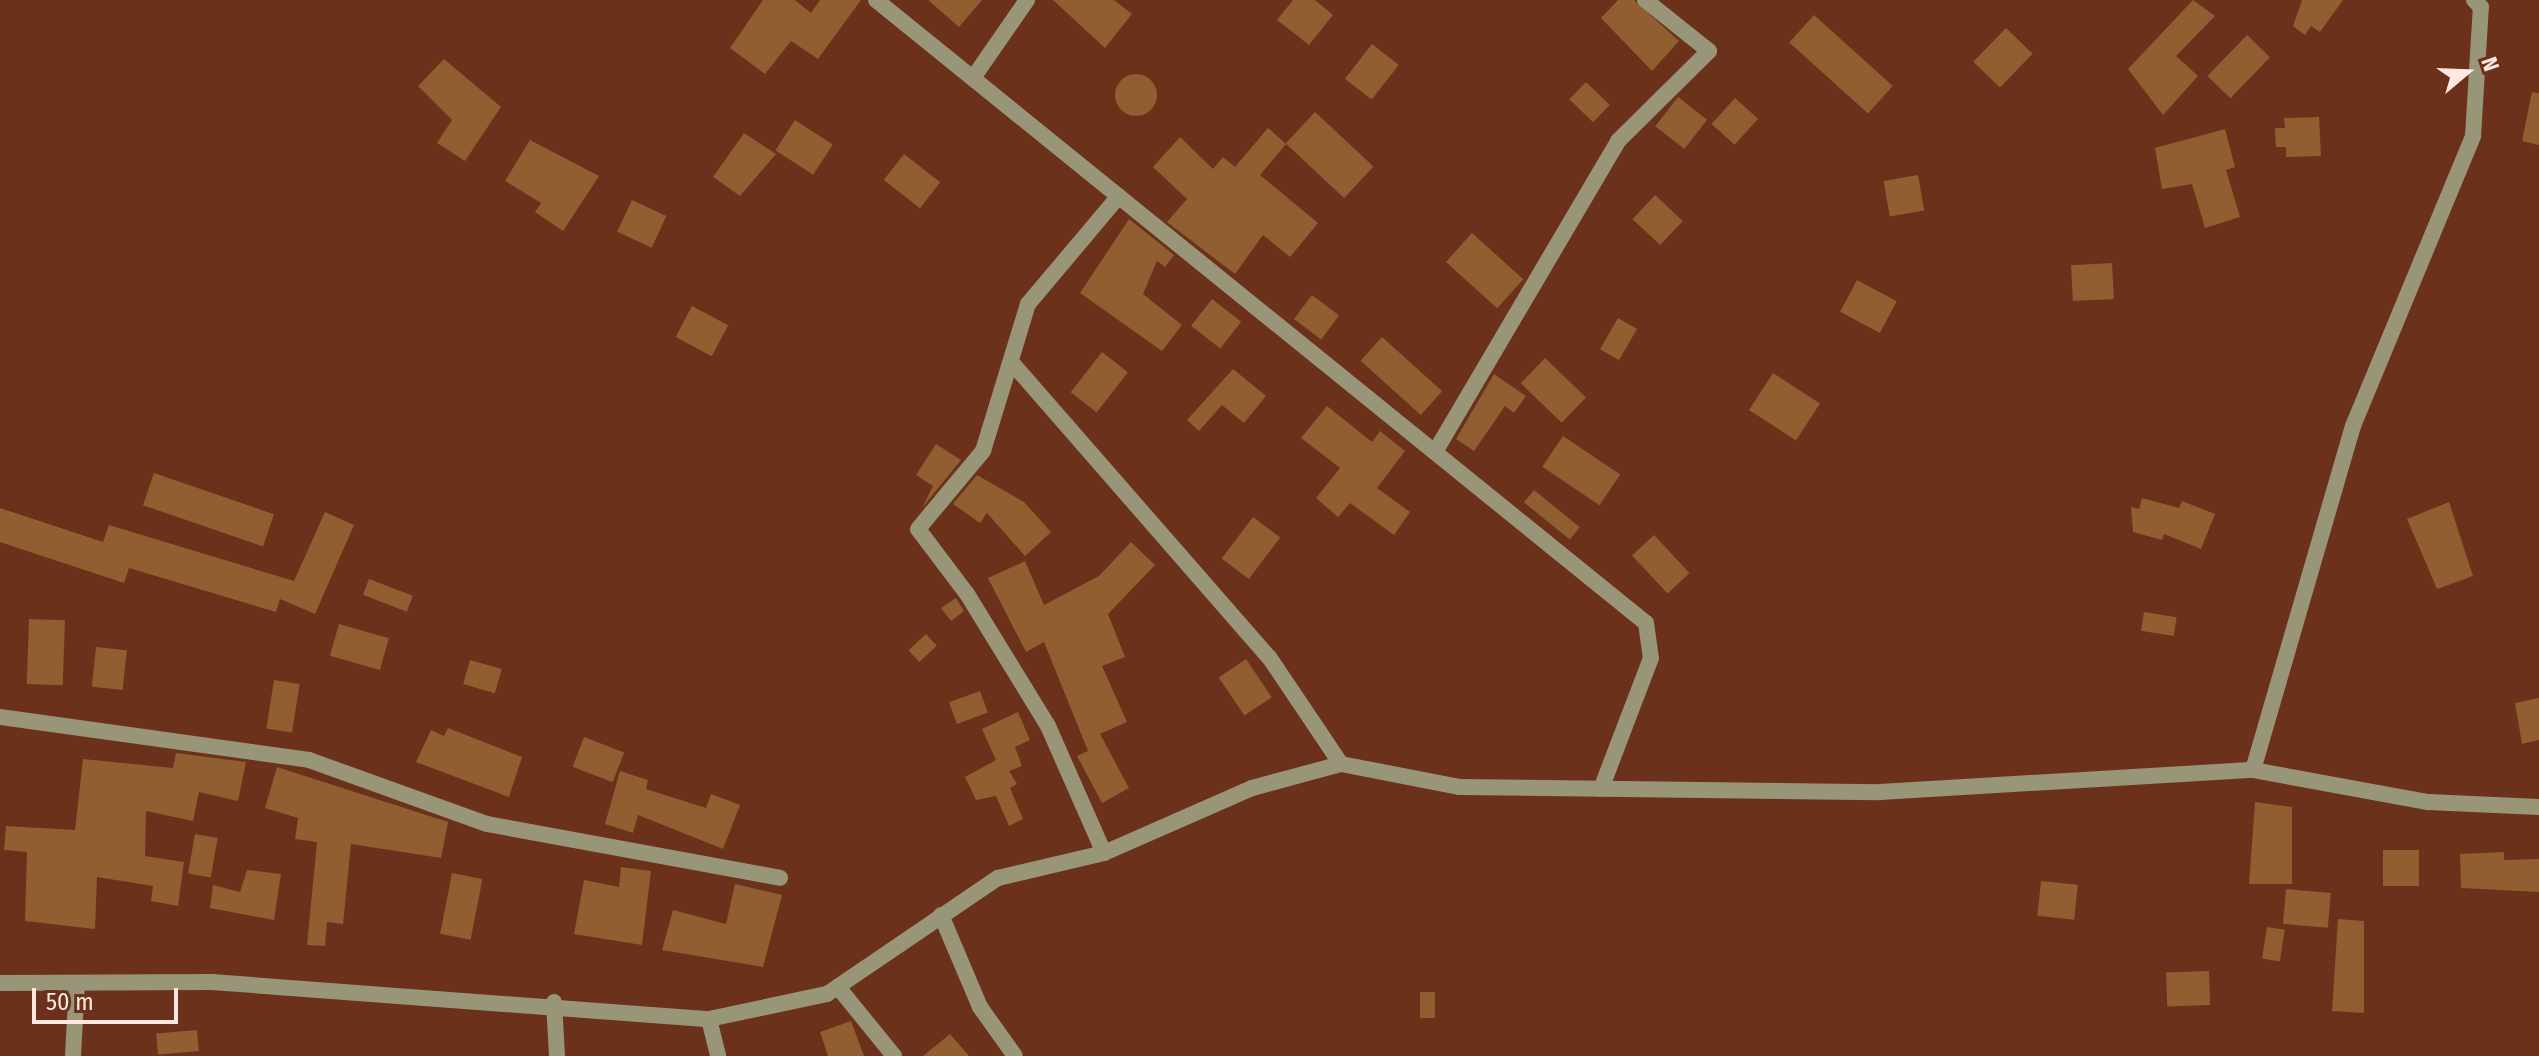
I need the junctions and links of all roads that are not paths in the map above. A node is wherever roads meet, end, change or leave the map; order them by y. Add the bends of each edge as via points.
1 (876, 0) edge
2 (1027, 0) edge
3 (1645, 0) edge
4 (2474, 0) edge
5 (973, 78) junction
6 (1119, 196) junction
7 (1013, 364) junction
8 (1435, 452) junction
9 (0, 717) edge
10 (1341, 764) junction
11 (2253, 770) junction
12 (1601, 789) junction
13 (2539, 807) edge
14 (1104, 853) junction
15 (780, 878) dead end
16 (941, 915) junction
17 (0, 983) edge
18 (77, 983) junction
19 (838, 987) junction
20 (554, 1002) junction
21 (709, 1019) junction
22 (73, 1056) edge
23 (557, 1056) edge
24 (718, 1056) edge
25 (894, 1056) edge
26 (1015, 1056) edge

1 - 5 street
2 - 5 street
3 - 8 street via 1709,51 1618,141
4 - 11 street via 2481,7 2473,136 2353,426
5 - 6 street
6 - 7 street via 1028,304
6 - 8 street
7 - 10 street via 1269,657
7 - 14 street via 983,451 918,529 918,538 967,594 1048,726
8 - 12 street via 1646,623 1651,658
9 - 15 street via 309,760 487,824
10 - 12 street via 1459,787
10 - 14 street via 1252,788
11 - 12 street via 1880,792
11 - 13 street via 2428,802
14 - 16 street via 998,878
16 - 19 street
16 - 26 street via 980,1007
17 - 18 street
18 - 20 street via 212,982
18 - 22 street
19 - 21 street
19 - 25 street
20 - 21 street
20 - 23 street
21 - 24 street

